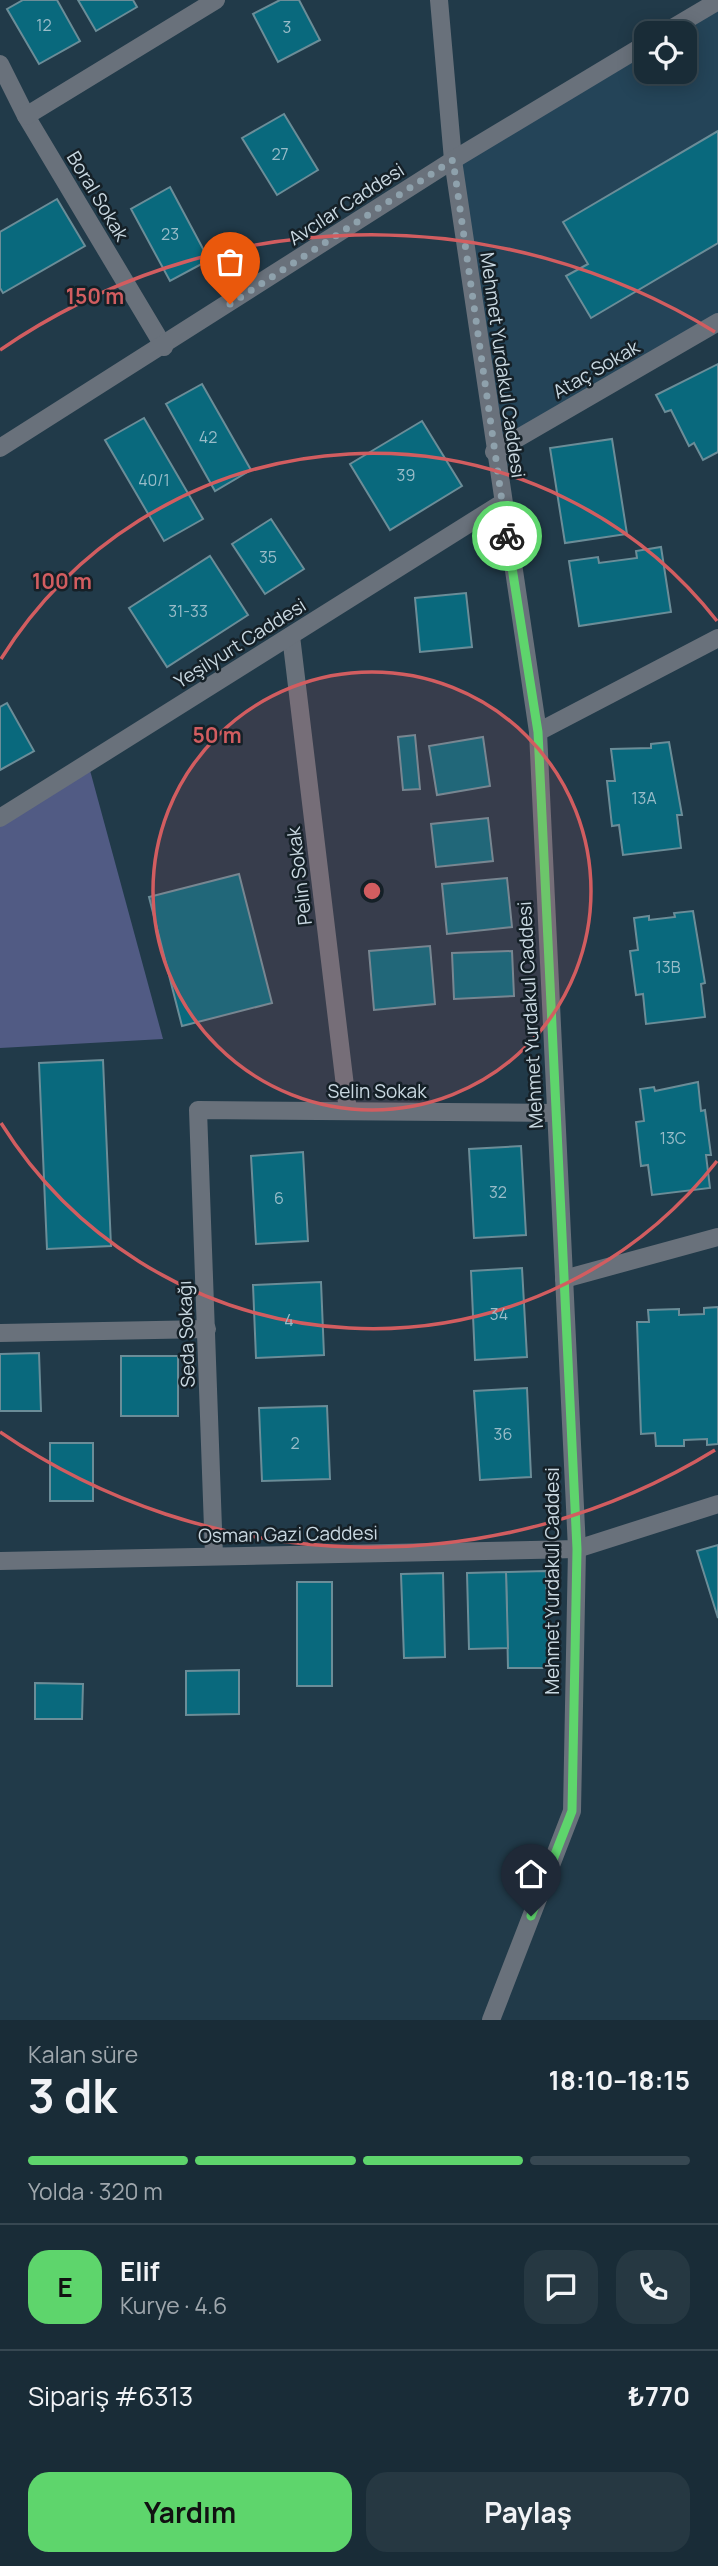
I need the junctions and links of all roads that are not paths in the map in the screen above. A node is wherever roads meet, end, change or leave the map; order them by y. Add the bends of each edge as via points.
1 (216, 0) edge
2 (439, 0) edge
3 (718, 1) edge
4 (684, 21) edge
5 (634, 51) edge
6 (0, 64) edge
7 (26, 116) junction
8 (453, 160) junction
9 (718, 322) edge
10 (164, 347) junction
11 (0, 448) edge
12 (494, 452) junction
13 (502, 503) junction
14 (291, 636) junction
15 (718, 638) edge
16 (538, 732) junction
17 (0, 818) edge
18 (198, 1110) joint
19 (348, 1111) junction
20 (556, 1113) junction
21 (718, 1237) edge
22 (564, 1279) junction
23 (207, 1329) junction
24 (0, 1333) edge
25 (718, 1504) edge
26 (577, 1549) junction
27 (214, 1556) junction
28 (0, 1561) edge
29 (491, 2020) edge

1 - 7 street
2 - 8 street, Mehmet Yurdakul Caddesi
3 - 4 street
5 - 8 street, Avcılar Caddesi
6 - 7 street, Boral Sokak
7 - 10 street, Boral Sokak
8 - 10 street, Avcılar Caddesi
8 - 12 street, Mehmet Yurdakul Caddesi
9 - 12 street, Ataç Sokak
10 - 11 street, Avcılar Caddesi
12 - 13 street, Mehmet Yurdakul Caddesi
13 - 14 street, Yeşilyurt Caddesi
13 - 16 street, Mehmet Yurdakul Caddesi
14 - 17 street, Yeşilyurt Caddesi
14 - 19 street, Pelin Sokak
15 - 16 street
16 - 20 street, Mehmet Yurdakul Caddesi
18 - 19 street, Selin Sokak
18 - 23 street, Seda Sokağı
19 - 20 street, Selin Sokak
20 - 22 street, Mehmet Yurdakul Caddesi
21 - 22 street
22 - 26 street, Mehmet Yurdakul Caddesi
23 - 24 street
23 - 27 street, Seda Sokağı
25 - 26 street, Osman Gazi Caddesi
26 - 27 street, Osman Gazi Caddesi
26 - 29 street, Mehmet Yurdakul Caddesi via 572,1811
27 - 28 street, Osman Gazi Caddesi

